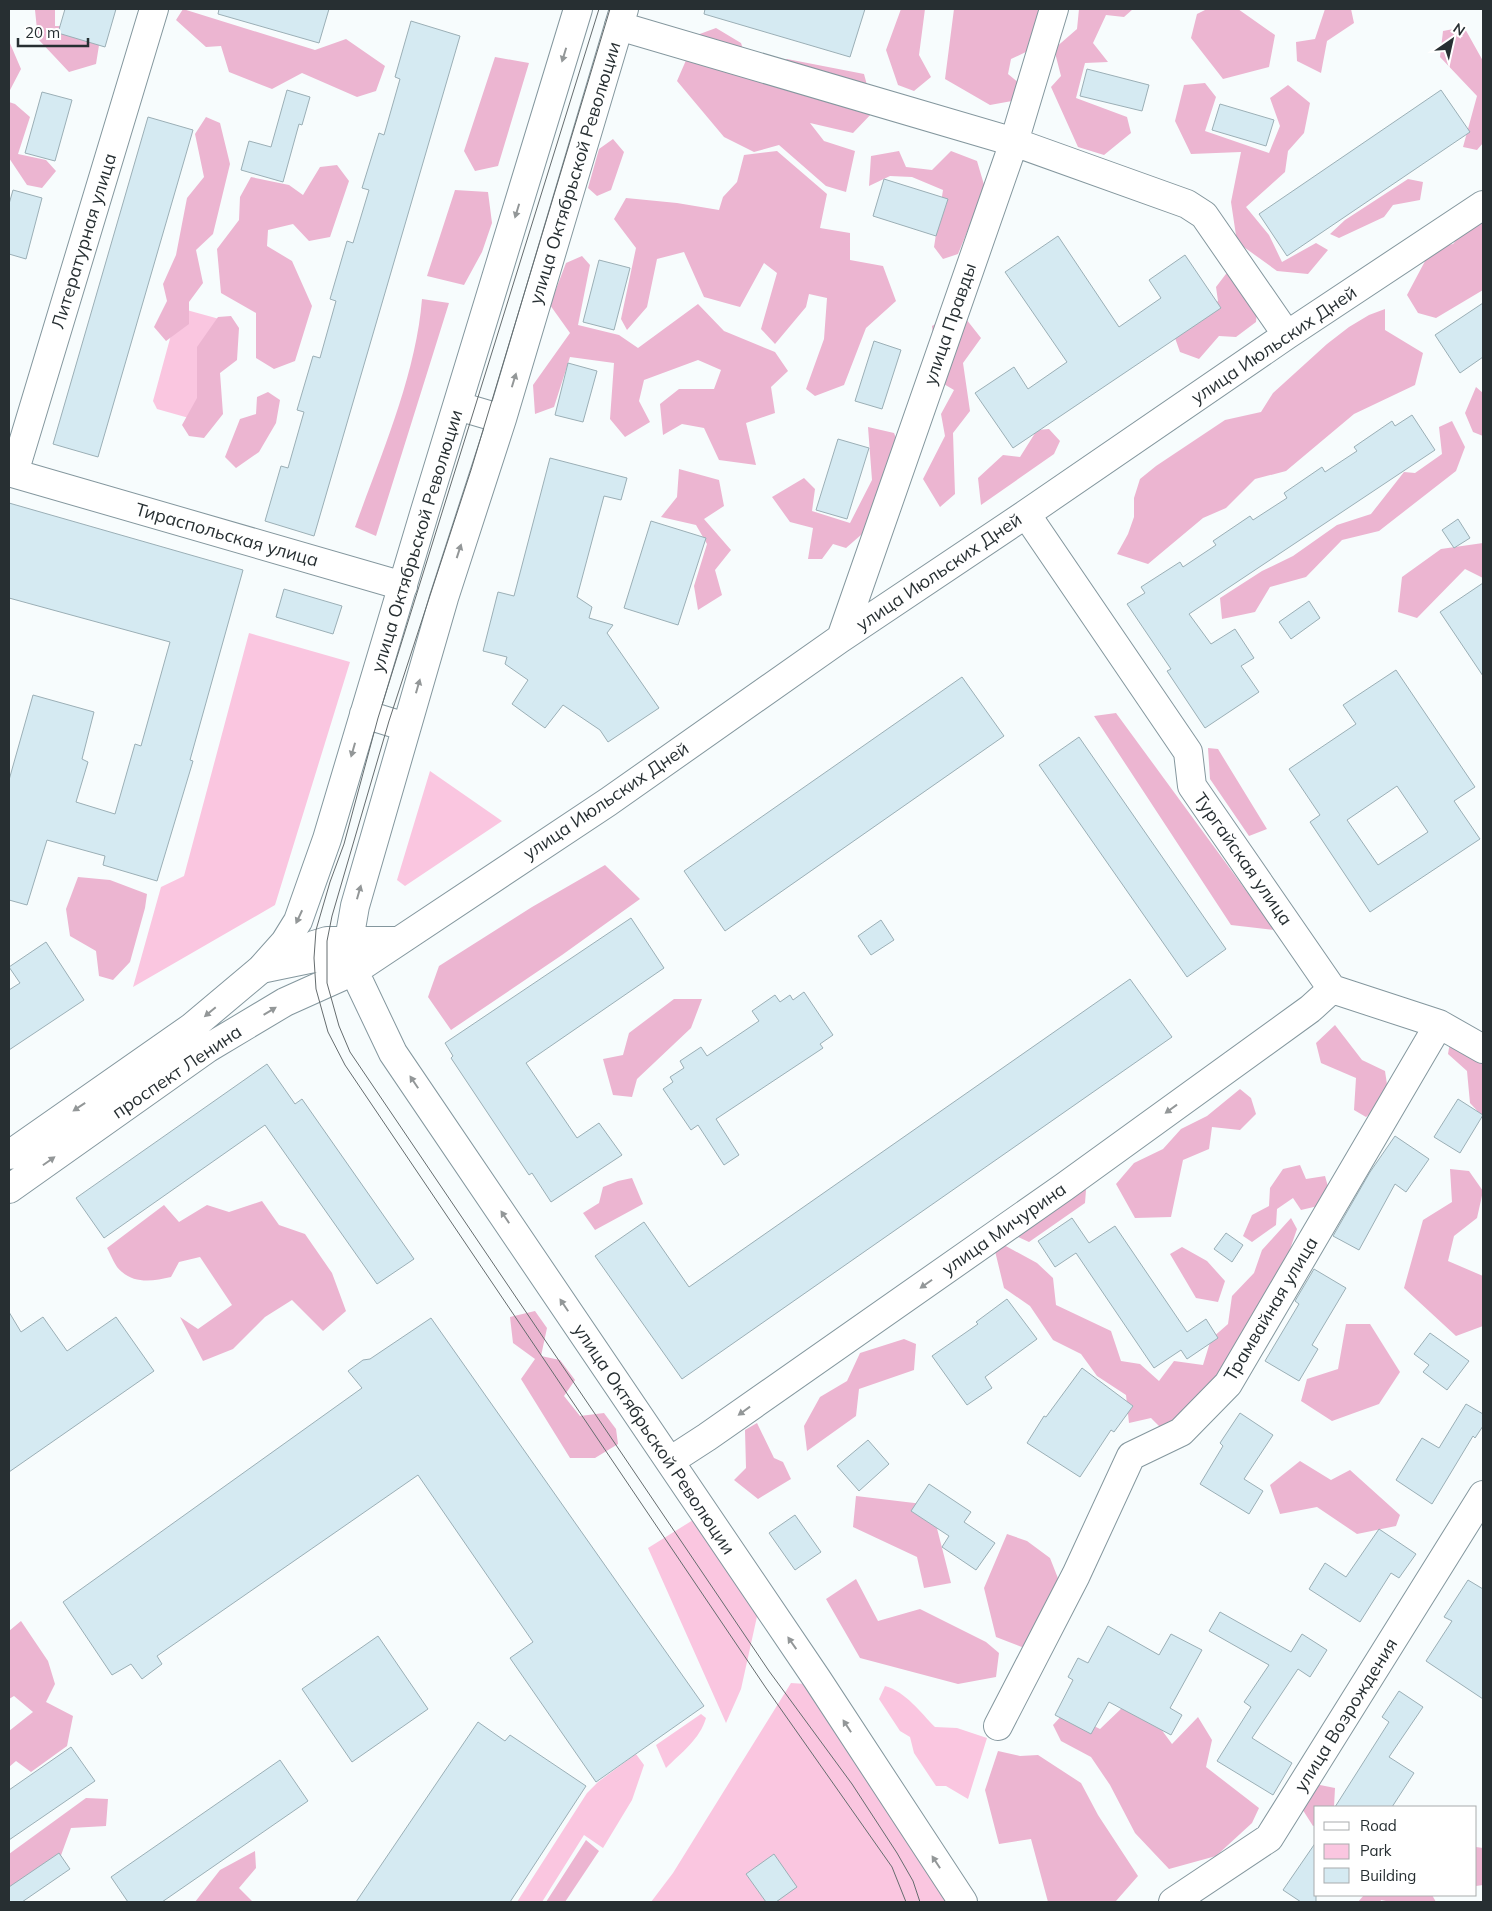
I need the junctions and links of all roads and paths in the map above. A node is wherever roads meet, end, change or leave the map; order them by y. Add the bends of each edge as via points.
1 (154, 9) edge
2 (1054, 9) edge
3 (594, 14) edge
4 (1014, 142) junction
5 (1483, 205) edge
6 (1287, 335) junction
7 (458, 406) junction
8 (502, 419) junction
9 (11, 473) edge
10 (1026, 514) junction
11 (403, 586) junction
12 (444, 598) junction
13 (841, 638) junction
14 (364, 714) junction
15 (406, 727) junction
16 (349, 940) junction
17 (397, 941) junction
18 (261, 969) junction
19 (354, 971) junction
20 (1332, 989) junction
21 (1439, 1024) junction
22 (1483, 1049) edge
23 (9, 1155) edge
24 (9, 1190) edge
25 (670, 1461) junction
26 (1483, 1495) edge
27 (998, 1726) dead end
28 (963, 1902) edge
29 (1173, 1902) edge

1 - 9 street, Литературная улица
2 - 4 street, улица Правды
3 - 4 street
3 -> 7 street, улица Октябрьской Революции
8 -> 3 street, улица Октябрьской Революции
4 - 6 street via 1186,204 1204,215
4 - 13 street, улица Правды
5 - 6 street, улица Июльских Дней
6 - 10 street, улица Июльских Дней
7 - 8 street
7 - 11 street, улица Октябрьской Революции
12 -> 8 street, улица Октябрьской Революции
9 - 11 street, Тираспольская улица
10 - 13 street, улица Июльских Дней
10 - 20 street, Тургайская улица via 1188,752 1192,786
11 - 12 street, Тираспольская улица
11 - 14 street, улица Октябрьской Революции
15 -> 12 street, улица Октябрьской Революции
13 - 17 street, улица Июльских Дней via 608,802
14 - 15 street
14 -> 18 street, улица Октябрьской Революции via 328,839 298,920 285,942
16 -> 15 street, улица Октябрьской Революции via 355,906
16 - 17 street
16 - 18 street via 314,944
16 - 19 street, улица Октябрьской Революции
17 - 19 street, улица Июльских Дней
18 - 19 street via 314,958
18 -> 23 street, проспект Ленина via 192,1027
24 -> 19 street, проспект Ленина via 208,1048 285,1002
25 -> 19 street, улица Октябрьской Революции via 393,1053
20 - 21 street
20 -> 25 street, улица Мичурина via 1310,1009 1057,1193
21 - 22 street
21 - 27 street, Трамвайная улица via 1228,1384 1181,1432 1131,1456 1076,1575
28 -> 25 street, улица Октябрьской Революции
26 - 29 street, улица Возрождения via 1269,1838

